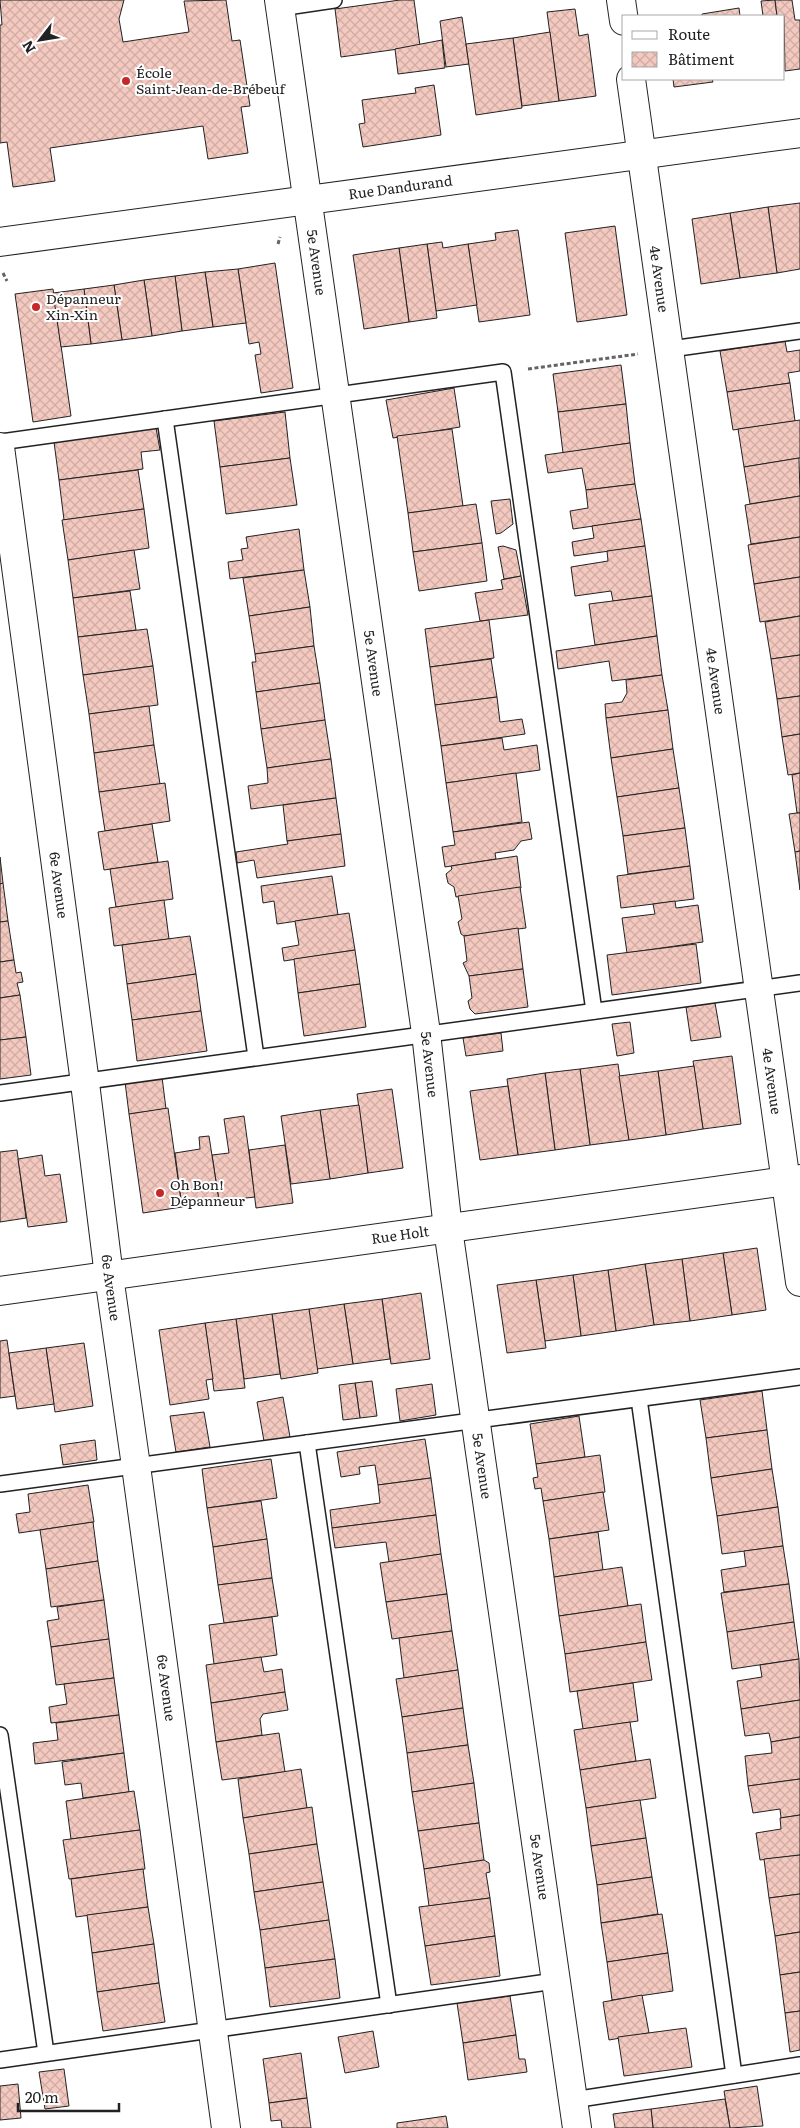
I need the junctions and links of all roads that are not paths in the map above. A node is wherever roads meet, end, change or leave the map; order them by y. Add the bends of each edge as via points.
1 (334, 0) edge
2 (621, 0) edge
3 (279, 4) edge
4 (623, 15) edge
5 (631, 80) edge
6 (800, 133) edge
7 (642, 155) junction
8 (306, 201) junction
9 (0, 242) edge
10 (800, 331) edge
11 (671, 349) junction
12 (335, 396) junction
13 (165, 419) junction
14 (0, 442) edge
15 (0, 446) edge
16 (800, 983) edge
17 (759, 989) junction
18 (594, 1011) junction
19 (426, 1033) junction
20 (256, 1058) junction
21 (85, 1083) junction
22 (0, 1093) edge
23 (793, 1180) edge
24 (448, 1229) junction
25 (109, 1276) junction
26 (800, 1282) edge
27 (0, 1291) edge
28 (800, 1377) edge
29 (639, 1399) junction
30 (477, 1420) junction
31 (307, 1443) junction
32 (136, 1466) junction
33 (0, 1484) edge
34 (0, 1735) edge
35 (555, 1982) junction
36 (389, 2005) junction
37 (212, 2029) junction
38 (46, 2053) junction
39 (0, 2060) edge
40 (800, 2065) edge
41 (734, 2075) junction
42 (573, 2100) junction
43 (226, 2128) edge
44 (577, 2128) edge

1 - 3 lane
2 - 4 street
3 - 8 street, 5e Avenue
5 - 7 street, 4e Avenue
6 - 7 street, Rue Dandurand
7 - 8 street, Rue Dandurand
7 - 11 street, 4e Avenue
8 - 9 street, Rue Dandurand
8 - 12 street, 5e Avenue
10 - 11 lane
11 - 17 street, 4e Avenue
12 - 13 lane
12 - 18 lane via 503,372
12 - 19 street, 5e Avenue
13 - 14 lane
13 - 20 lane
15 - 21 street, 6e Avenue
16 - 17 lane
17 - 18 lane
17 - 23 street, 4e Avenue
18 - 19 lane
19 - 20 lane
19 - 24 street, 5e Avenue
20 - 21 lane
21 - 22 lane
21 - 25 street, 6e Avenue
23 - 24 street, Rue Holt
23 - 26 street, 4e Avenue
24 - 25 street, Rue Holt
24 - 30 street, 5e Avenue
25 - 27 street, Rue Holt
25 - 32 street, 6e Avenue
28 - 29 lane
29 - 30 lane
29 - 41 lane
30 - 31 lane
30 - 35 street, 5e Avenue
31 - 32 lane
31 - 36 lane
32 - 33 lane
32 - 37 street, 6e Avenue
34 - 38 lane
35 - 36 lane
35 - 42 street, 5e Avenue
36 - 37 lane
37 - 38 lane
37 - 43 street, 6e Avenue
38 - 39 lane
40 - 41 lane
41 - 42 lane
42 - 44 street, 5e Avenue

